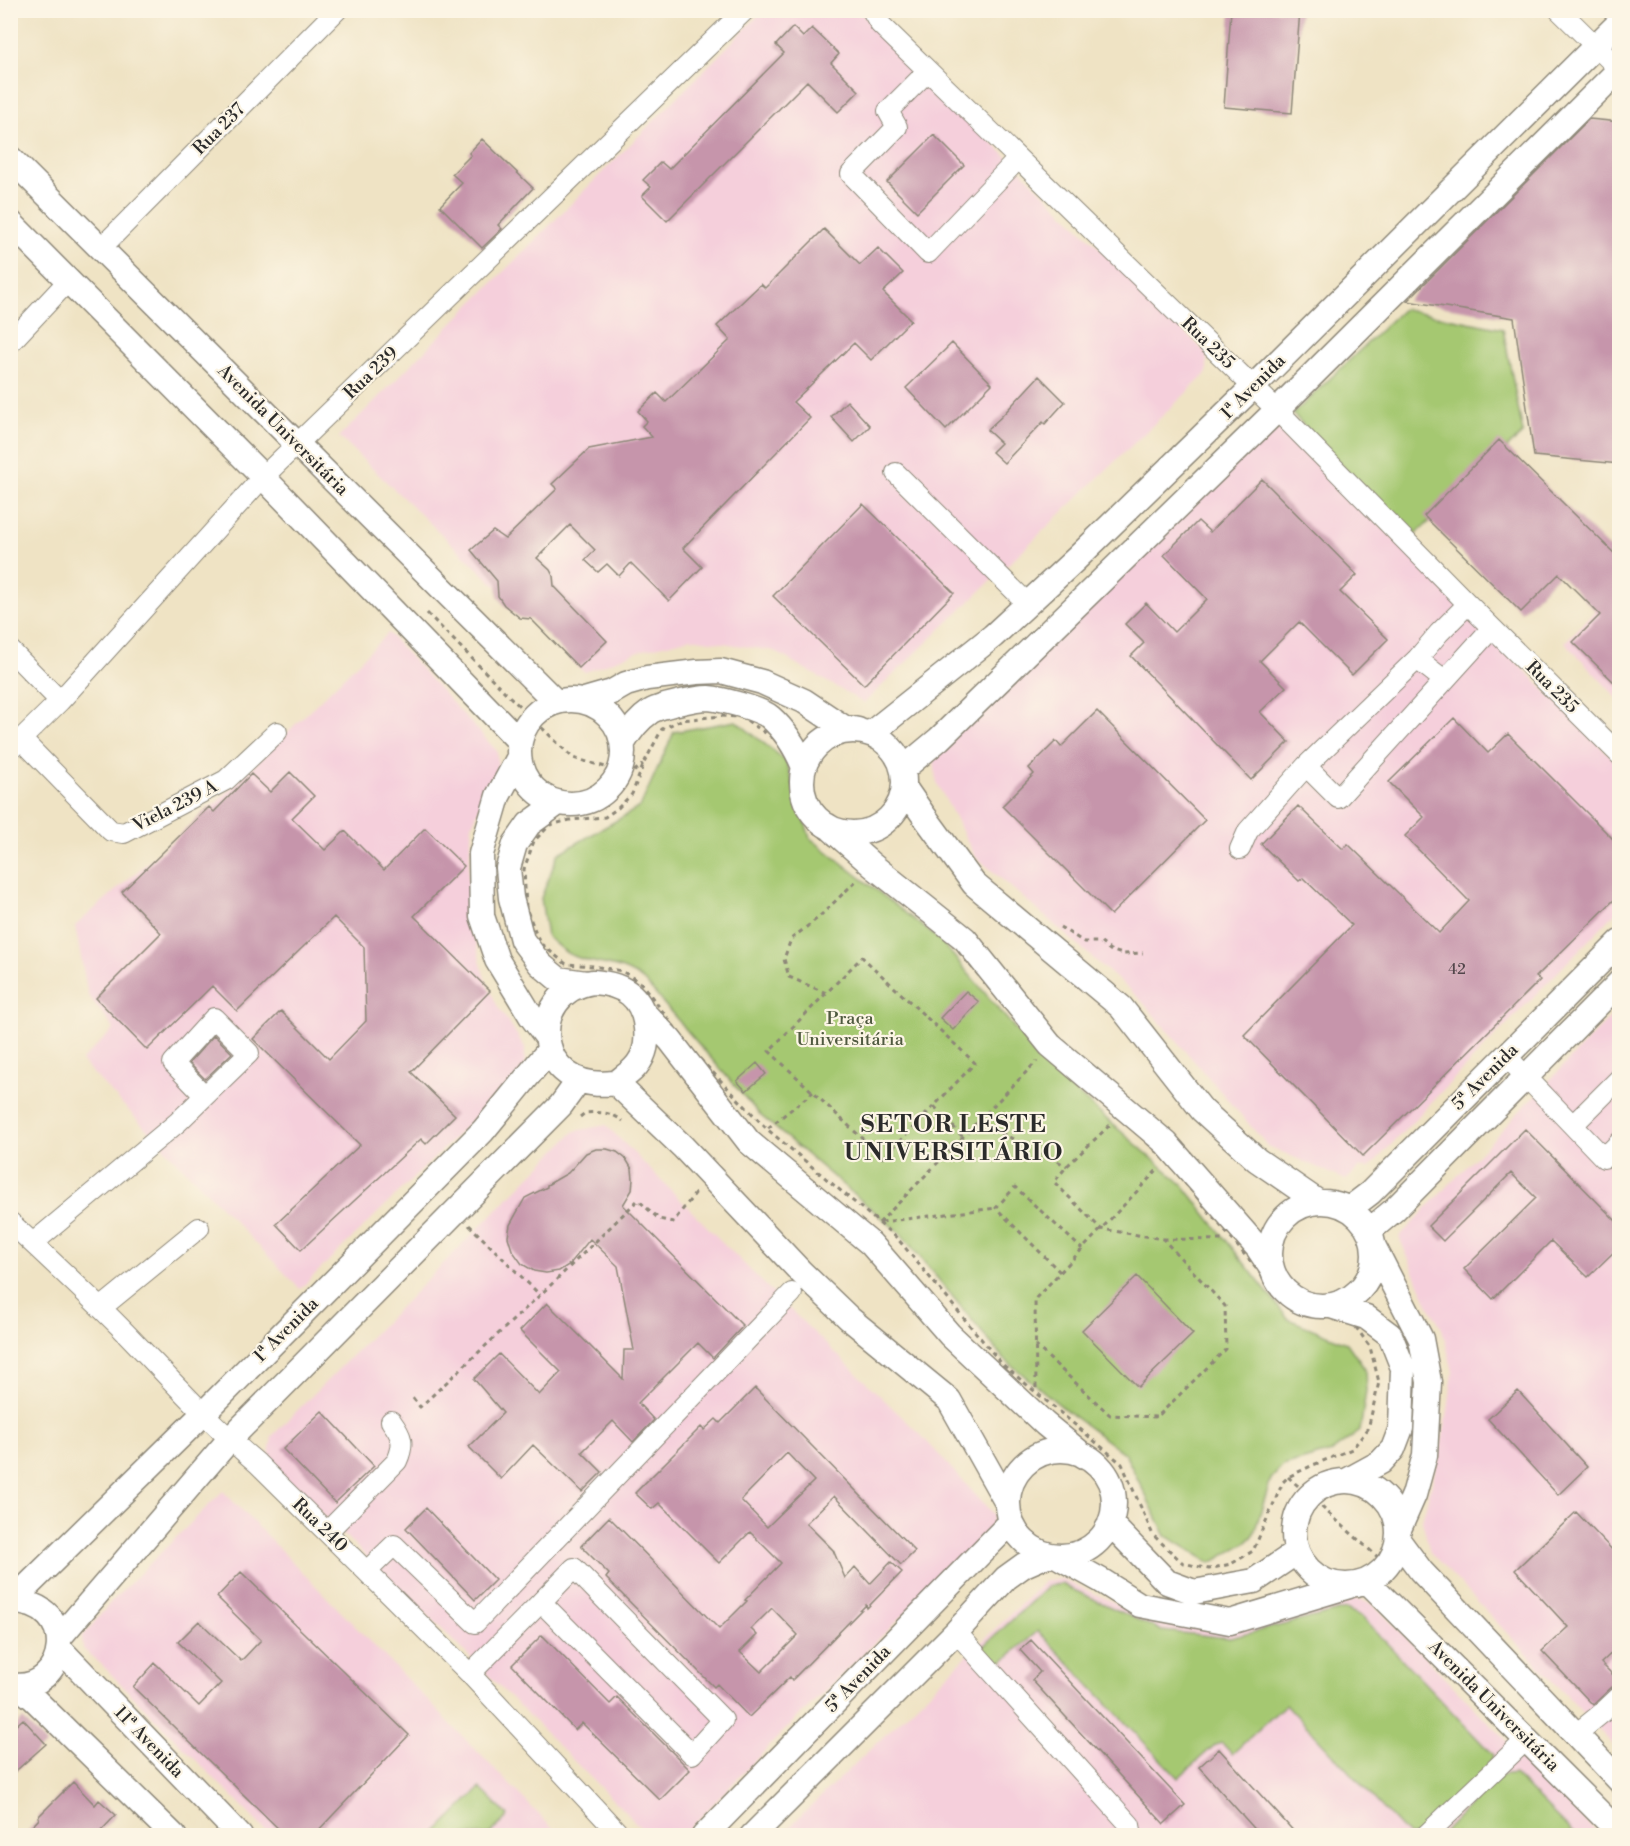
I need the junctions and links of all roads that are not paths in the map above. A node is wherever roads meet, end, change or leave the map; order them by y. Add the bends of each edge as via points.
1 (337, 10) edge
2 (745, 10) edge
3 (873, 10) edge
4 (1559, 10) edge
5 (1620, 22) edge
6 (1594, 46) junction
7 (1619, 69) edge
8 (928, 70) junction
9 (10, 158) edge
10 (1018, 159) junction
11 (10, 222) edge
12 (101, 249) junction
13 (69, 280) junction
14 (10, 343) edge
15 (1253, 387) junction
16 (1277, 410) junction
17 (297, 445) junction
18 (896, 473) dead end
19 (263, 477) junction
20 (1028, 604) junction
21 (1468, 604) junction
22 (1492, 628) junction
23 (10, 650) edge
24 (1417, 658) junction
25 (1444, 681) junction
26 (60, 701) junction
27 (555, 701) junction
28 (581, 701) junction
29 (278, 732) dead end
30 (869, 733) junction
31 (623, 743) junction
32 (14, 745) edge
33 (520, 749) junction
34 (1620, 755) edge
35 (804, 766) junction
36 (1306, 766) junction
37 (903, 778) junction
38 (558, 803) junction
39 (828, 826) junction
40 (1240, 849) dead end
41 (1620, 942) edge
42 (1620, 982) edge
43 (586, 983) junction
44 (645, 1014) junction
45 (548, 1042) junction
46 (1506, 1056) junction
47 (1526, 1076) junction
48 (1620, 1078) edge
49 (579, 1080) junction
50 (616, 1083) junction
51 (204, 1095) dead end
52 (1572, 1125) junction
53 (1620, 1142) edge
54 (468, 1146) junction
55 (495, 1171) junction
56 (1318, 1202) junction
57 (1349, 1209) junction
58 (10, 1222) edge
59 (199, 1228) dead end
60 (1372, 1239) junction
61 (33, 1244) junction
62 (1272, 1269) junction
63 (792, 1293) dead end
64 (1331, 1306) junction
65 (101, 1308) junction
66 (203, 1414) junction
67 (391, 1421) dead end
68 (230, 1440) junction
69 (1084, 1456) junction
70 (1348, 1480) junction
71 (1009, 1513) junction
72 (1110, 1523) junction
73 (327, 1532) junction
74 (1399, 1535) junction
75 (1298, 1552) junction
76 (1052, 1556) junction
77 (367, 1571) junction
78 (1358, 1583) junction
79 (11, 1602) edge
80 (541, 1602) junction
81 (956, 1632) junction
82 (59, 1643) junction
83 (470, 1674) junction
84 (14, 1685) edge
85 (1620, 1696) edge
86 (1575, 1735) junction
87 (1527, 1739) junction
88 (1620, 1781) edge
89 (1620, 1833) edge
90 (174, 1836) edge
91 (240, 1836) edge
92 (621, 1836) edge
93 (704, 1836) edge
94 (752, 1836) edge
95 (1132, 1836) edge
96 (1425, 1836) edge

1 - 12 street, Rua 237
2 - 17 street, Rua 239
3 - 8 street, Rua 235 via 880,24
4 - 6 street
5 - 6 main road, 1ª Avenida
6 - 7 street
6 - 15 main road, 1ª Avenida
7 - 16 main road, 1ª Avenida
8 - 10 street, Rua 235
8 - 10 street via 888,111 897,127 851,174 928,253
9 - 12 main road, Avenida Universitária
10 - 15 street, Rua 235
11 - 13 main road
12 - 17 main road, Avenida Universitária
13 - 14 street
13 - 19 main road
15 - 16 street, Rua 235
15 - 20 main road, 1ª Avenida
16 - 21 street, Rua 235
16 - 37 main road, 1ª Avenida
17 - 19 street, Rua 239
17 - 27 main road, Avenida Universitária
18 - 20 street
19 - 26 street, Rua 239
19 - 33 main road
20 - 30 main road, 1ª Avenida
21 - 22 street, Rua 235
21 - 24 street
22 - 25 street
22 - 34 street, Rua 235
23 - 26 street
24 - 25 street
24 - 36 street
25 - 36 street via 1338,798
26 - 32 street, Rua 239
27 - 28 main road
27 - 33 main road via 532,718 523,732
28 - 30 main road via 648,678 721,671 762,682 843,727
28 - 31 main road via 608,716
29 - 32 street, Viela 239 A via 226,780 124,833 111,831
30 - 35 main road via 853,730 823,740
30 - 37 main road via 896,754
31 - 35 main road via 632,728 659,707 708,698 769,716 795,746
31 - 38 main road via 623,761 606,791 592,800
33 - 38 main road via 523,772 531,786
33 - 45 main road via 498,796 481,854 482,916 497,960
35 - 39 main road via 802,784 806,800 814,815
36 - 40 street via 1248,831
37 - 39 main road via 900,804 877,828 860,833
37 - 56 main road via 922,813 974,884 1121,1007 1202,1110 1257,1160
38 - 43 main road via 529,824 515,844 508,868 511,898 522,940 540,964 558,979
39 - 62 main road via 965,939 1050,1045 1166,1143
41 - 46 main road, 5ª Avenida
42 - 47 main road, 5ª Avenida
43 - 44 main road via 619,987
43 - 45 main road via 564,995 553,1009
44 - 50 main road via 648,1041 644,1055
44 - 69 main road via 670,1040 749,1142 870,1244 950,1335
45 - 49 main road via 556,1061
45 - 54 main road, 1ª Avenida
46 - 47 street
46 - 57 main road, 5ª Avenida via 1370,1193
47 - 52 street
47 - 60 main road, 5ª Avenida via 1394,1210
48 - 52 street
49 - 50 main road
49 - 55 main road, 1ª Avenida via 561,1105
50 - 71 main road via 850,1319 950,1400
51 - 61 street via 178,1122
52 - 53 street via 1604,1158
54 - 55 main road
54 - 66 main road, 1ª Avenida
55 - 68 main road, 1ª Avenida
56 - 57 main road
56 - 62 main road via 1303,1205 1279,1224 1272,1239
57 - 60 main road via 1361,1219
58 - 61 street, Rua 240
59 - 65 street
60 - 64 main road via 1374,1263 1369,1279 1346,1302
60 - 74 main road via 1421,1339 1429,1382 1425,1455
61 - 65 street, Rua 240
62 - 64 main road via 1288,1295 1316,1307
63 - 77 street via 475,1623 394,1545
64 - 70 main road via 1366,1317 1390,1335 1403,1368 1401,1428 1393,1449 1381,1462
65 - 66 street, Rua 240
66 - 68 street, Rua 240
66 - 79 main road, 1ª Avenida
67 - 73 street via 402,1437 397,1461
68 - 73 street, Rua 240
68 - 82 main road, 1ª Avenida
69 - 71 main road via 1067,1450 1049,1451 1032,1458 1019,1470 1009,1490
69 - 72 main road via 1097,1464 1113,1491
70 - 74 main road via 1377,1490 1388,1501
70 - 75 main road via 1307,1495 1296,1515
71 - 76 main road via 1018,1535 1028,1545
71 - 93 main road, 5ª Avenida
72 - 75 main road via 1167,1582 1194,1592 1254,1581
72 - 76 main road via 1102,1538 1089,1549
73 - 77 street, Rua 240
74 - 78 main road via 1388,1565
74 - 86 main road, Avenida Universitária via 1421,1570
75 - 78 main road via 1318,1577 1328,1582
76 - 78 main road via 1140,1605 1230,1622
76 - 81 main road, 5ª Avenida via 1024,1565 1006,1578
77 - 83 street, Rua 240
78 - 87 main road, Avenida Universitária
79 - 82 main road, 11ª Avenida via 25,1602 49,1616
80 - 80 street via 574,1568 723,1720 692,1754
80 - 83 street
81 - 94 main road, 5ª Avenida
81 - 95 street via 1130,1825
82 - 84 main road, 1ª Avenida via 48,1673 28,1684
82 - 91 main road, 11ª Avenida
83 - 92 street, Rua 240
84 - 90 main road via 33,1698
85 - 86 street
86 - 88 main road, Avenida Universitária
87 - 89 main road, Avenida Universitária
87 - 96 street

